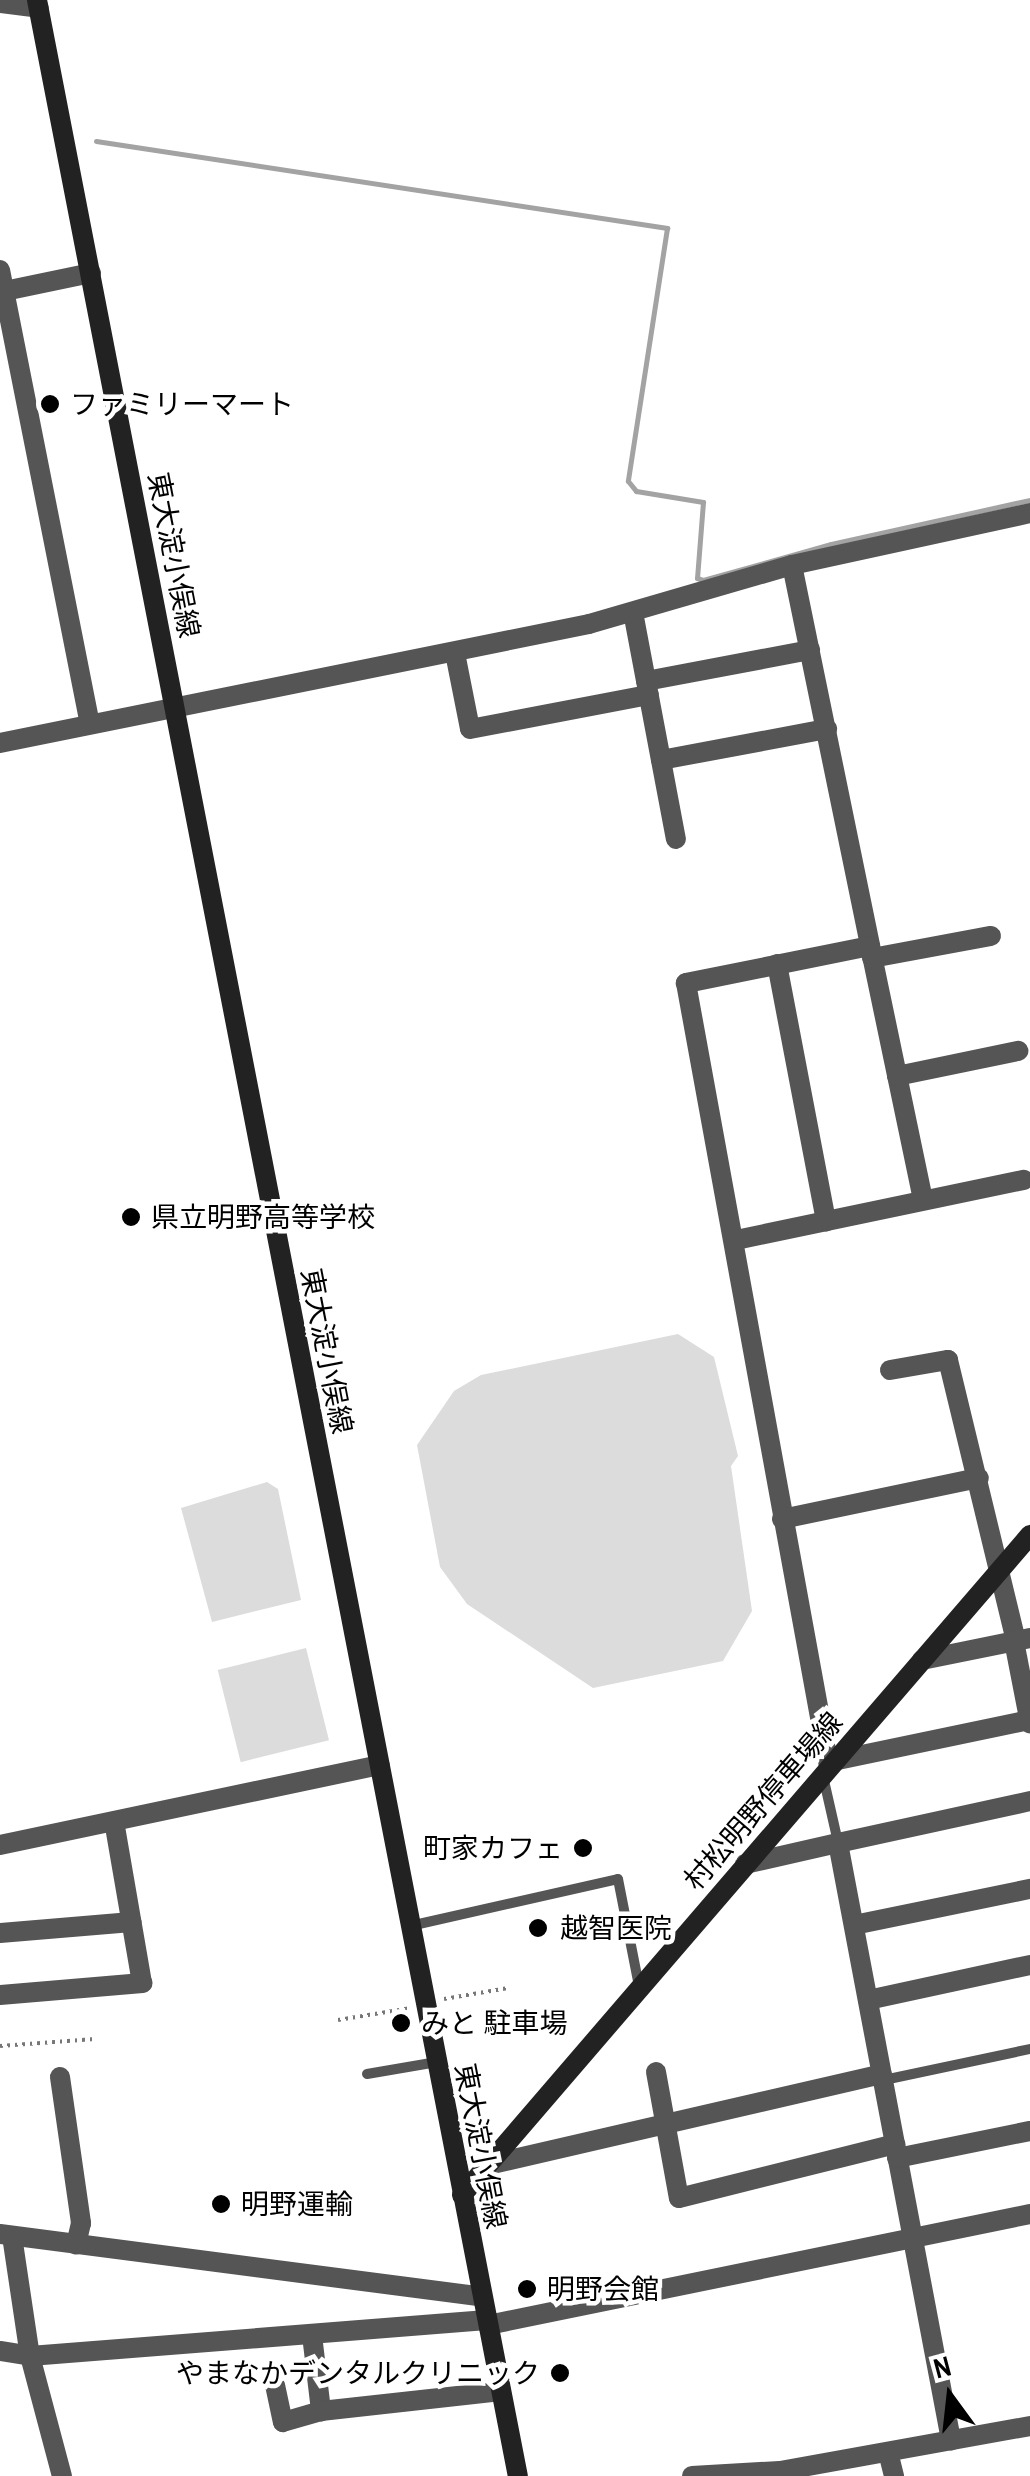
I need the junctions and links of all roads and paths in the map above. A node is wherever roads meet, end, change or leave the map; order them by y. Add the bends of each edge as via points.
1 (0, 3) edge
2 (38, 4) edge
3 (91, 272) junction
4 (1, 284) edge
5 (1030, 513) edge
6 (792, 565) junction
7 (633, 612) junction
8 (810, 650) junction
9 (455, 653) junction
10 (647, 688) junction
11 (174, 704) junction
12 (90, 723) junction
13 (827, 729) junction
14 (0, 743) edge
15 (661, 760) junction
16 (676, 838) dead end
17 (991, 936) dead end
18 (871, 952) junction
19 (777, 964) junction
20 (1018, 1051) dead end
21 (897, 1076) junction
22 (1024, 1180) dead end
23 (923, 1200) junction
24 (826, 1221) junction
25 (736, 1240) junction
26 (890, 1370) dead end
27 (979, 1478) junction
28 (782, 1519) junction
29 (1030, 1535) edge
30 (1002, 1568) junction
31 (1020, 1640) edge
32 (922, 1660) junction
33 (1030, 1721) edge
34 (380, 1765) junction
35 (828, 1767) junction
36 (1030, 1801) edge
37 (114, 1821) junction
38 (838, 1843) junction
39 (0, 1845) edge
40 (745, 1864) junction
41 (1030, 1889) edge
42 (132, 1922) junction
43 (854, 1924) junction
44 (410, 1926) junction
45 (0, 1933) edge
46 (1030, 1965) edge
47 (639, 1986) junction
48 (508, 1988) dead end
49 (0, 1995) edge
50 (868, 2000) junction
51 (425, 2004) junction
52 (338, 2020) dead end
53 (95, 2039) dead end
54 (0, 2046) edge
55 (1030, 2049) edge
56 (437, 2062) junction
57 (656, 2072) dead end
58 (368, 2074) dead end
59 (60, 2077) dead end
60 (882, 2078) junction
61 (666, 2127) junction
62 (1030, 2130) edge
63 (896, 2151) junction
64 (488, 2164) junction
65 (462, 2195) junction
66 (1030, 2214) edge
67 (6, 2235) edge
68 (913, 2237) junction
69 (76, 2244) junction
70 (482, 2297) junction
71 (487, 2322) junction
72 (312, 2336) junction
73 (0, 2351) edge
74 (30, 2356) junction
75 (276, 2385) dead end
76 (501, 2391) junction
77 (321, 2411) junction
78 (1030, 2426) edge
79 (950, 2440) junction
80 (888, 2452) junction
81 (62, 2476) edge
82 (518, 2476) edge
83 (692, 2476) edge
84 (894, 2476) edge

1 - 2 street
2 - 3 main road, 東大淀小俣線
3 - 4 street
3 - 11 main road, 東大淀小俣線
4 - 12 street
5 - 6 street
6 - 7 street
6 - 8 street
7 - 9 street
7 - 10 street
8 - 10 street
8 - 13 street
9 - 10 street via 470,729
9 - 11 street
10 - 15 street
11 - 12 street
11 - 34 main road, 東大淀小俣線
12 - 14 street
13 - 15 street
13 - 18 street
15 - 16 street
17 - 18 street
18 - 19 street
18 - 21 street
19 - 24 street
19 - 25 street via 686,982
20 - 21 street
21 - 23 street
22 - 23 street
23 - 24 street
24 - 25 street
25 - 28 street
26 - 27 street via 948,1360
27 - 28 street
27 - 30 street
28 - 35 street
29 - 30 main road, 村松明野停車場線
30 - 31 street
30 - 32 main road, 村松明野停車場線
31 - 32 street
31 - 33 street
32 - 35 main road, 村松明野停車場線
33 - 35 street
34 - 37 street
34 - 44 main road, 東大淀小俣線
35 - 38 lane
35 - 40 main road, 村松明野停車場線
36 - 38 street
37 - 39 street
37 - 42 street
38 - 40 street
38 - 43 street
40 - 47 main road, 村松明野停車場線
41 - 43 street
42 - 45 street
42 - 49 street via 142,1983
43 - 50 street
44 - 47 lane via 618,1879
44 - 51 main road, 東大淀小俣線
46 - 50 street
47 - 64 main road, 村松明野停車場線
48 - 51 path
50 - 60 street
51 - 52 path
51 - 56 main road, 東大淀小俣線
53 - 54 path
55 - 60 lane
56 - 58 lane
56 - 65 main road, 東大淀小俣線
57 - 61 street
59 - 69 street via 81,2224
60 - 61 street
60 - 63 street
61 - 63 street via 679,2198
61 - 64 street
62 - 63 street
63 - 68 street
64 - 65 main road, 村松明野停車場線
65 - 70 main road, 東大淀小俣線
66 - 68 street
67 - 69 street
67 - 74 street
68 - 71 street
68 - 79 street
69 - 70 street
70 - 71 main road, 東大淀小俣線
71 - 72 street
71 - 76 main road, 東大淀小俣線
72 - 74 street
72 - 77 street
73 - 74 street
74 - 81 street
75 - 77 street via 283,2422
76 - 77 street
76 - 82 main road, 東大淀小俣線
78 - 79 street
79 - 80 street
80 - 83 street via 780,2471
80 - 84 street

